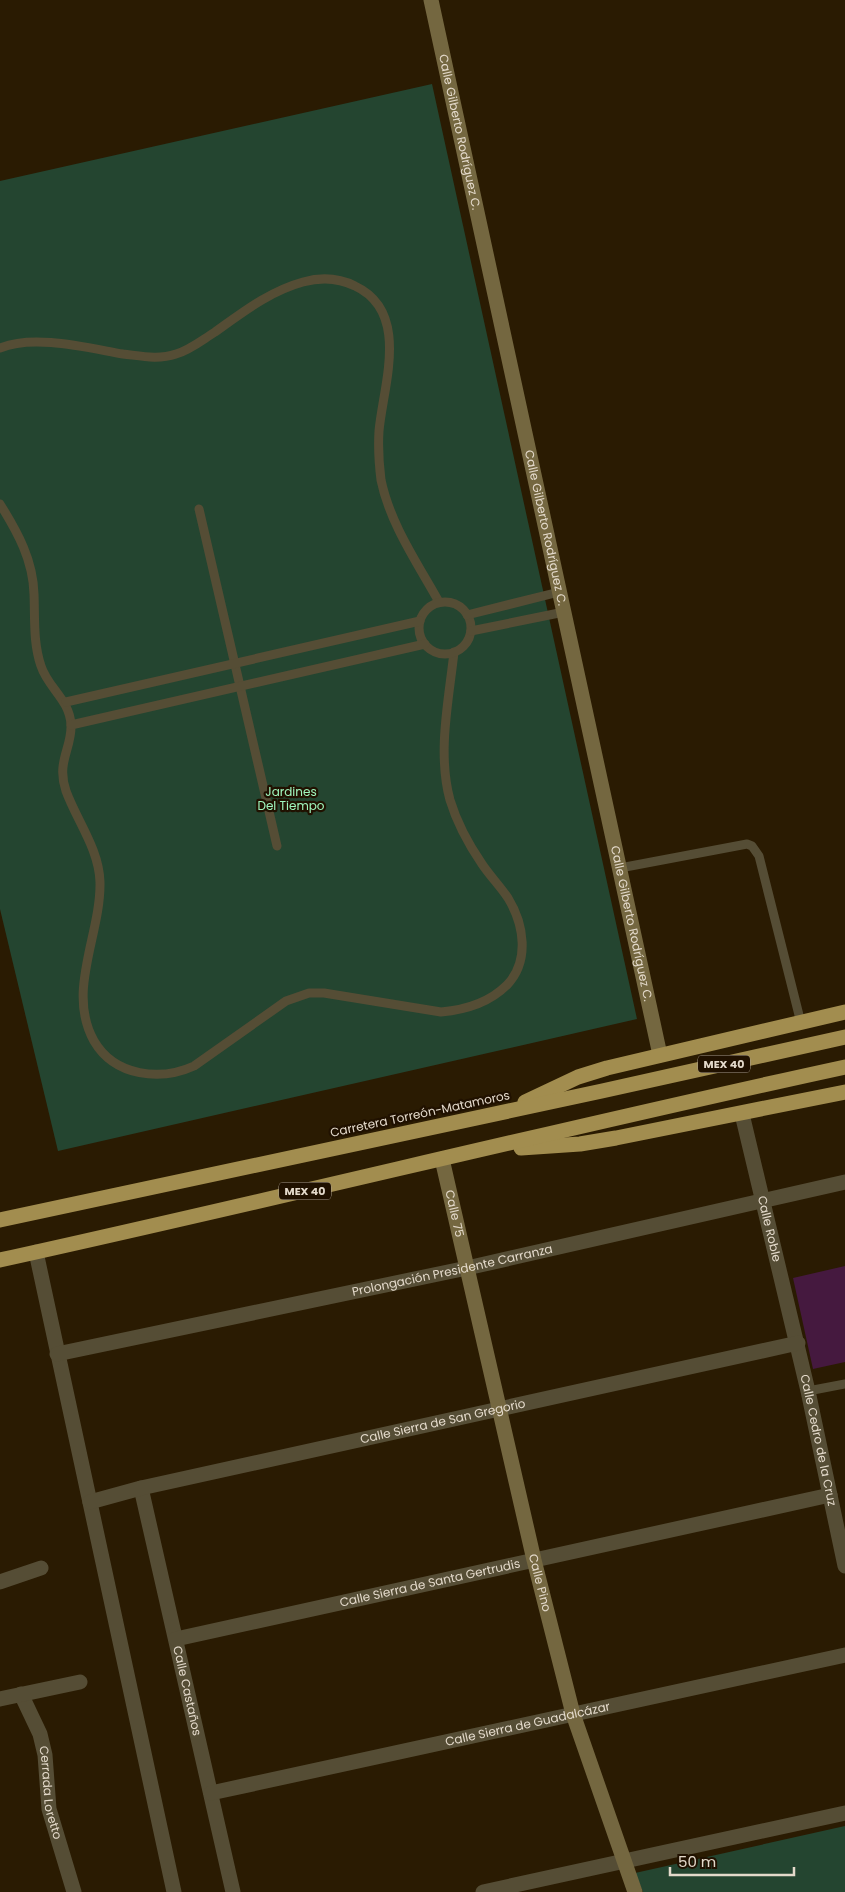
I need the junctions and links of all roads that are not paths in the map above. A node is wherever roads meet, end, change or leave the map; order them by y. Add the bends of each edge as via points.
1 (431, 0) edge
2 (0, 348) edge
3 (0, 504) edge
4 (198, 509) dead end
5 (559, 592) junction
6 (439, 602) junction
7 (564, 612) junction
8 (467, 615) junction
9 (420, 622) junction
10 (470, 631) junction
11 (425, 644) junction
12 (454, 652) junction
13 (234, 664) junction
14 (240, 687) junction
15 (66, 702) junction
16 (71, 725) junction
17 (277, 846) dead end
18 (620, 868) junction
19 (845, 1012) edge
20 (801, 1023) junction
21 (845, 1037) edge
22 (660, 1055) junction
23 (845, 1066) edge
24 (845, 1092) edge
25 (506, 1112) junction
26 (742, 1114) junction
27 (482, 1150) junction
28 (442, 1159) junction
29 (845, 1182) edge
30 (762, 1199) junction
31 (0, 1220) edge
32 (36, 1252) junction
33 (0, 1260) edge
34 (467, 1268) junction
35 (798, 1344) junction
36 (57, 1354) junction
37 (845, 1384) edge
38 (808, 1391) junction
39 (499, 1409) junction
40 (141, 1488) junction
41 (830, 1495) junction
42 (90, 1502) junction
43 (534, 1560) junction
44 (845, 1566) edge
45 (41, 1568) dead end
46 (0, 1582) edge
47 (176, 1639) junction
48 (845, 1656) edge
49 (80, 1682) dead end
50 (21, 1694) junction
51 (0, 1699) edge
52 (573, 1714) junction
53 (211, 1793) junction
54 (845, 1813) edge
55 (625, 1861) junction
56 (74, 1892) edge
57 (174, 1892) edge
58 (233, 1892) edge
59 (483, 1892) edge
60 (636, 1892) edge

1 - 5 street, Calle Gilberto Rodríguez C.
2 - 6 lane via 30,341 162,357 188,349 256,303 285,288 306,281 328,279 345,281 361,289 383,314 388,332 390,355 380,430 382,482 399,531
3 - 15 lane via 28,555 34,587 37,653 47,680
4 - 13 lane
5 - 7 street, Calle Gilberto Rodríguez C.
5 - 8 lane
6 - 8 lane via 452,603
6 - 9 lane via 427,609
7 - 10 lane
7 - 18 street, Calle Gilberto Rodríguez C.
8 - 10 lane
9 - 11 lane
9 - 13 lane
10 - 12 lane via 468,640
11 - 12 lane via 438,653
11 - 14 lane
12 - 16 lane via 445,734 449,797 460,827 516,913 523,950 513,979 490,998 459,1010 441,1012 324,992 309,993 286,1001 194,1066 165,1076 149,1076 110,1058 95,1042 85,1019 82,997 100,898 100,880 96,860 66,790 62,768
13 - 14 lane
13 - 15 lane
14 - 16 lane
14 - 17 lane
15 - 16 lane
18 - 20 lane via 747,844 752,846 759,856
18 - 22 street, Calle Gilberto Rodríguez C.
19 - 20 highway
20 - 22 highway
21 - 25 highway, Carretera Torreón-Matamoros / MEX 40
22 - 25 highway via 578,1077
23 - 27 highway, MEX 40 via 608,1118
24 - 26 highway
25 - 31 highway, Carretera Torreón-Matamoros / MEX 40
26 - 27 highway via 580,1144
26 - 30 street, Calle Roble
27 - 28 highway, MEX 40
28 - 32 highway, MEX 40
28 - 34 street, Calle 75
29 - 30 street, Prolongación Presidente Carranza
30 - 34 street, Prolongación Presidente Carranza
30 - 35 street, Calle Roble
32 - 33 highway, MEX 40
32 - 36 street
34 - 36 street, Prolongación Presidente Carranza
34 - 39 street, Calle Pino
35 - 38 street, Calle Cedro de la Cruz
35 - 39 street, Calle Sierra de San Gregorio
36 - 42 street
37 - 38 lane
38 - 41 street, Calle Cedro de la Cruz
39 - 40 street, Calle Sierra de San Gregorio
39 - 43 street, Calle Pino
40 - 42 street, Calle Sierra de San Gregorio
40 - 47 street, Calle Castaños
41 - 43 street, Calle Sierra de Santa Gertrudis
41 - 44 street, Calle Cedro de la Cruz
42 - 57 street
43 - 47 street, Calle Sierra de Santa Gertrudis
43 - 52 street, Calle Pino
45 - 46 street
47 - 53 street, Calle Castaños
48 - 52 street, Calle Sierra de Guadalcázar
49 - 50 street
50 - 51 street
50 - 56 street, Cerrada Loretto via 40,1734 49,1809
52 - 53 street, Calle Sierra de Guadalcázar
52 - 55 street, Calle Pino
53 - 58 street, Calle Castaños
54 - 55 street
55 - 59 street
55 - 60 street, Calle Pino

